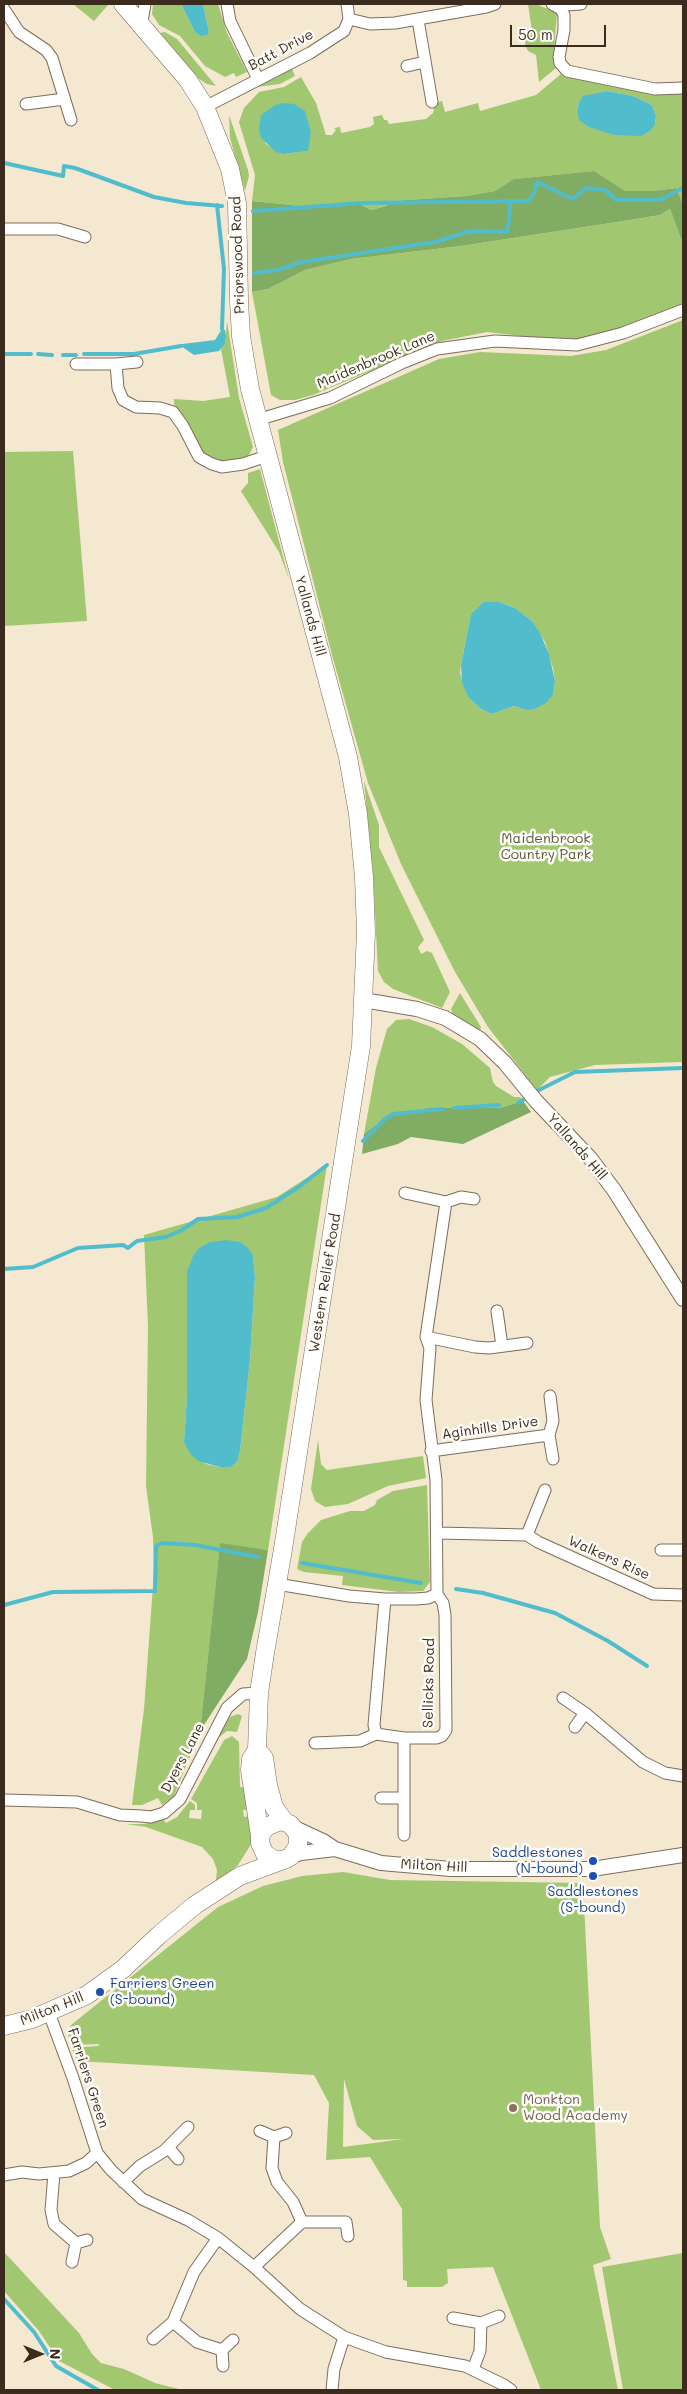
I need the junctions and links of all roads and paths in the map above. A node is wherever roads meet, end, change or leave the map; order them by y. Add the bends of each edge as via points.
1 (123, 4) edge
2 (145, 4) edge
3 (227, 4) edge
4 (347, 4) edge
5 (495, 4) edge
6 (581, 4) edge
7 (557, 6) edge
8 (4, 9) edge
9 (349, 19) junction
10 (418, 20) junction
11 (139, 21) junction
12 (426, 62) junction
13 (407, 66) dead end
14 (258, 79) junction
15 (683, 88) edge
16 (64, 99) junction
17 (432, 102) dead end
18 (26, 104) dead end
19 (205, 107) junction
20 (71, 120) dead end
21 (4, 229) edge
22 (85, 237) dead end
23 (683, 310) edge
24 (137, 362) dead end
25 (76, 364) dead end
26 (116, 364) junction
27 (258, 420) junction
28 (267, 456) junction
29 (358, 814) joint
30 (363, 1000) junction
31 (405, 1193) dead end
32 (474, 1199) dead end
33 (446, 1202) junction
34 (683, 1298) edge
35 (496, 1311) dead end
36 (426, 1337) junction
37 (527, 1343) dead end
38 (502, 1346) junction
39 (550, 1396) dead end
40 (549, 1434) junction
41 (432, 1451) junction
42 (553, 1459) dead end
43 (545, 1490) dead end
44 (438, 1532) junction
45 (527, 1535) junction
46 (661, 1550) dead end
47 (683, 1550) edge
48 (277, 1584) junction
49 (437, 1594) junction
50 (683, 1595) edge
51 (385, 1599) junction
52 (259, 1693) junction
53 (563, 1698) dead end
54 (585, 1712) junction
55 (575, 1726) dead end
56 (376, 1734) junction
57 (404, 1738) junction
58 (315, 1743) dead end
59 (258, 1750) junction
60 (683, 1776) edge
61 (381, 1798) dead end
62 (403, 1798) junction
63 (4, 1800) edge
64 (290, 1825) junction
65 (404, 1835) dead end
66 (260, 1839) junction
67 (335, 1849) junction
68 (683, 1855) edge
69 (286, 1858) junction
70 (240, 1876) junction
71 (49, 2013) junction
72 (4, 2026) edge
73 (188, 2127) dead end
74 (260, 2131) dead end
75 (286, 2133) dead end
76 (274, 2137) junction
77 (168, 2147) junction
78 (97, 2153) junction
79 (178, 2159) dead end
80 (54, 2173) junction
81 (4, 2175) edge
82 (123, 2182) junction
83 (350, 2210) dead end
84 (302, 2222) junction
85 (346, 2222) junction
86 (348, 2236) dead end
87 (218, 2238) junction
88 (72, 2262) dead end
89 (254, 2267) junction
90 (499, 2316) dead end
91 (453, 2318) dead end
92 (173, 2322) junction
93 (481, 2323) junction
94 (344, 2336) junction
95 (153, 2339) dead end
96 (233, 2340) dead end
97 (222, 2350) junction
98 (223, 2366) dead end
99 (322, 2368) dead end
100 (473, 2369) junction
101 (334, 2370) junction
102 (332, 2390) edge
103 (511, 2390) edge

1 - 11 main road, Priorswood Road
2 - 11 street
3 - 14 street via 230,21
4 - 9 street
5 - 10 street
6 - 7 street
7 - 15 street via 564,15 560,63 567,71 655,89
8 - 16 street via 19,32 46,50 52,58
9 - 10 street via 370,24
9 - 14 street, Batt Drive via 344,31 310,53
10 - 12 street
11 - 19 main road, Priorswood Road via 188,80
12 - 13 street
12 - 17 street
14 - 19 street, Batt Drive
16 - 18 street
16 - 20 street
19 - 27 main road, Priorswood Road via 223,147 236,189 241,336
21 - 22 street via 58,229
23 - 27 street, Maidenbrook Lane via 622,333 576,345 495,341 437,349 402,362 330,398
24 - 26 street
25 - 26 street
26 - 28 street via 118,388 123,400 136,407 173,412 184,426 199,457 222,467
27 - 28 main road, Yallands Hill
28 - 29 main road, Yallands Hill via 348,757
29 - 30 main road, Western Relief Road via 366,923
30 - 34 street, Yallands Hill via 417,1009 444,1018 480,1039 590,1158
30 - 48 main road, Western Relief Road via 361,1046
31 - 33 street
32 - 33 street via 461,1197
33 - 36 street, Aginhills Drive
35 - 38 street
36 - 38 street via 475,1347
36 - 41 street, Aginhills Drive via 430,1348 426,1400
37 - 38 street
39 - 40 street, Aginhills Drive via 553,1421
40 - 41 street, Aginhills Drive
40 - 42 street, Aginhills Drive
41 - 44 street, Sellicks Road
43 - 45 street
44 - 45 street, Walkers Rise
44 - 49 street, Sellicks Road
45 - 50 street, Walkers Rise via 653,1594
46 - 47 street, Walkers Rise
48 - 51 street
48 - 52 main road, Western Relief Road
49 - 51 street via 428,1598
49 - 57 street, Sellicks Road via 445,1615 446,1730 440,1738
51 - 56 street via 374,1707
52 - 59 main road, Western Relief Road
52 - 63 street, Dyers Lane via 243,1694 227,1708 180,1799 164,1813 151,1817 127,1815 77,1802
53 - 54 street
54 - 55 street
54 - 60 street via 643,1762 665,1773
56 - 57 street, Sellicks Road
56 - 58 street, Sellicks Road via 360,1741
57 - 62 street, Sellicks Road
59 - 64 main road, Western Relief Road via 264,1758 274,1808
59 - 66 main road, Western Relief Road via 251,1759 250,1770
61 - 62 street
62 - 65 street, Sellicks Road
64 - 66 main road via 270,1823
64 - 67 street, Milton Hill
64 - 69 main road via 299,1840 295,1852
66 - 69 main road via 265,1854 273,1859
66 - 70 main road, Milton Hill
67 - 68 street, Milton Hill via 380,1862 451,1869 592,1869
67 - 69 street, Milton Hill
69 - 70 main road, Milton Hill
70 - 71 main road, Milton Hill via 183,1915 108,1981
71 - 72 main road, Milton Hill
71 - 78 street, Farriers Green
73 - 77 street
74 - 76 street
75 - 76 street
76 - 84 street via 272,2168
77 - 79 street
77 - 82 street
78 - 80 street via 86,2163
78 - 82 street, Farriers Green
80 - 81 street
80 - 88 street via 51,2210 54,2224 81,2242
82 - 87 street, Farriers Green via 142,2199
83 - 85 street
84 - 85 street
84 - 89 street
85 - 86 street
87 - 89 street, Farriers Green
87 - 92 street via 194,2272
89 - 94 street, Farriers Green via 300,2309
90 - 93 street
91 - 93 street
92 - 95 street
92 - 97 street via 197,2342
93 - 100 street via 480,2351
94 - 100 street, Farriers Green via 386,2352
94 - 101 street
96 - 97 street
97 - 98 street
99 - 101 street
100 - 103 street, Farriers Green
101 - 102 street

